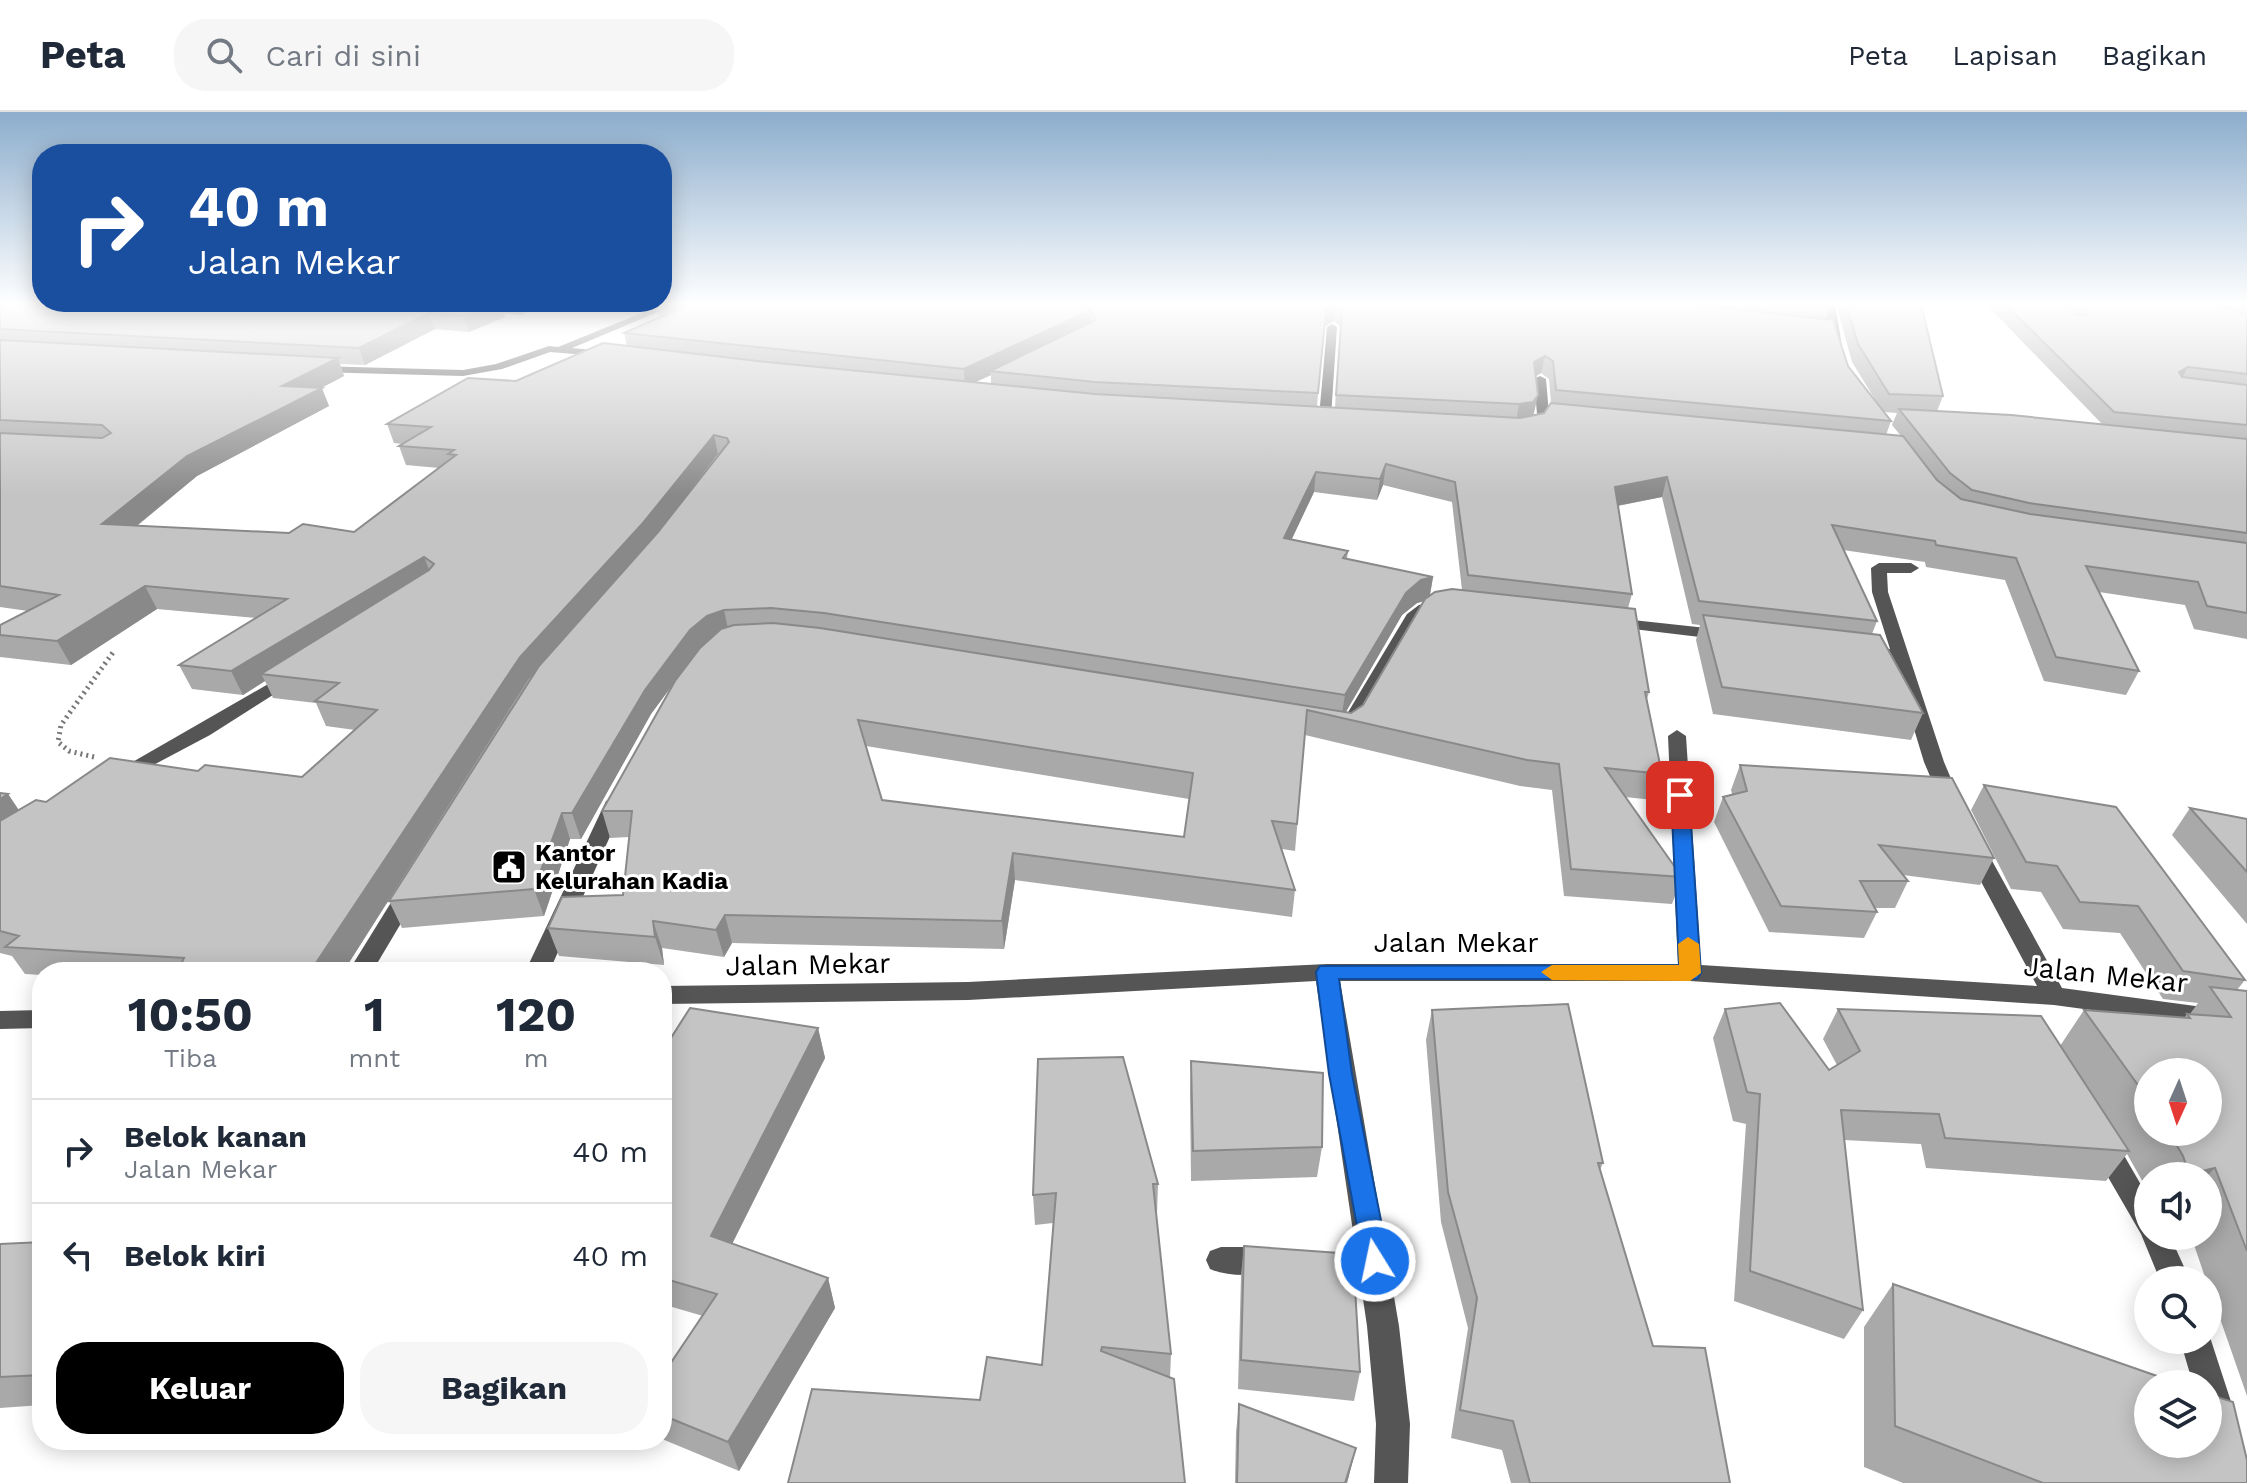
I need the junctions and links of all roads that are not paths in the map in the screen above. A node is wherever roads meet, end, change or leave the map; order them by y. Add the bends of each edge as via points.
1 (308, 368) edge
2 (491, 368) edge
3 (1329, 368) edge
4 (1540, 379) edge
5 (1543, 414) junction
6 (1311, 416) edge
7 (1558, 416) edge
8 (1325, 417) junction
9 (1339, 418) edge
10 (1535, 426) edge
11 (1911, 568) dead end
12 (1464, 606) edge
13 (1589, 620) edge
14 (1745, 638) edge
15 (1839, 648) edge
16 (1902, 656) junction
17 (304, 667) edge
18 (1333, 727) edge
19 (1677, 736) dead end
20 (107, 782) edge
21 (623, 786) edge
22 (422, 871) edge
23 (366, 962) edge
24 (542, 962) edge
25 (1327, 972) junction
26 (1690, 973) junction
27 (2003, 992) junction
28 (672, 995) edge
29 (2054, 996) junction
30 (2020, 1018) edge
31 (32, 1019) edge
32 (0, 1020) edge
33 (2247, 1022) edge
34 (2089, 1123) edge
35 (2134, 1200) edge
36 (1221, 1260) dead end
37 (1298, 1260) edge
38 (1344, 1261) edge
39 (1375, 1261) junction
40 (2200, 1354) edge
41 (2224, 1445) edge
42 (1391, 1483) edge

1 - 2 street via 463,373
3 - 8 street
4 - 5 street
5 - 7 street
5 - 10 street
6 - 8 street
8 - 9 street
11 - 16 street via 1879,568 1880,592
12 - 18 street via 1425,608 1413,617 1348,729
13 - 14 street
15 - 16 street
16 - 29 street via 1934,762 1956,814
17 - 20 street via 203,731
19 - 26 street
21 - 24 street
22 - 23 street
25 - 26 street, Jalan Mekar
25 - 28 street, Jalan Mekar via 968,991
25 - 39 street
26 - 27 street, Jalan Mekar
27 - 29 street, Jalan Mekar
27 - 30 street
29 - 33 street, Jalan Mekar
31 - 32 street
34 - 35 street
36 - 37 street
38 - 39 street
39 - 42 street via 1394,1419
40 - 41 street

